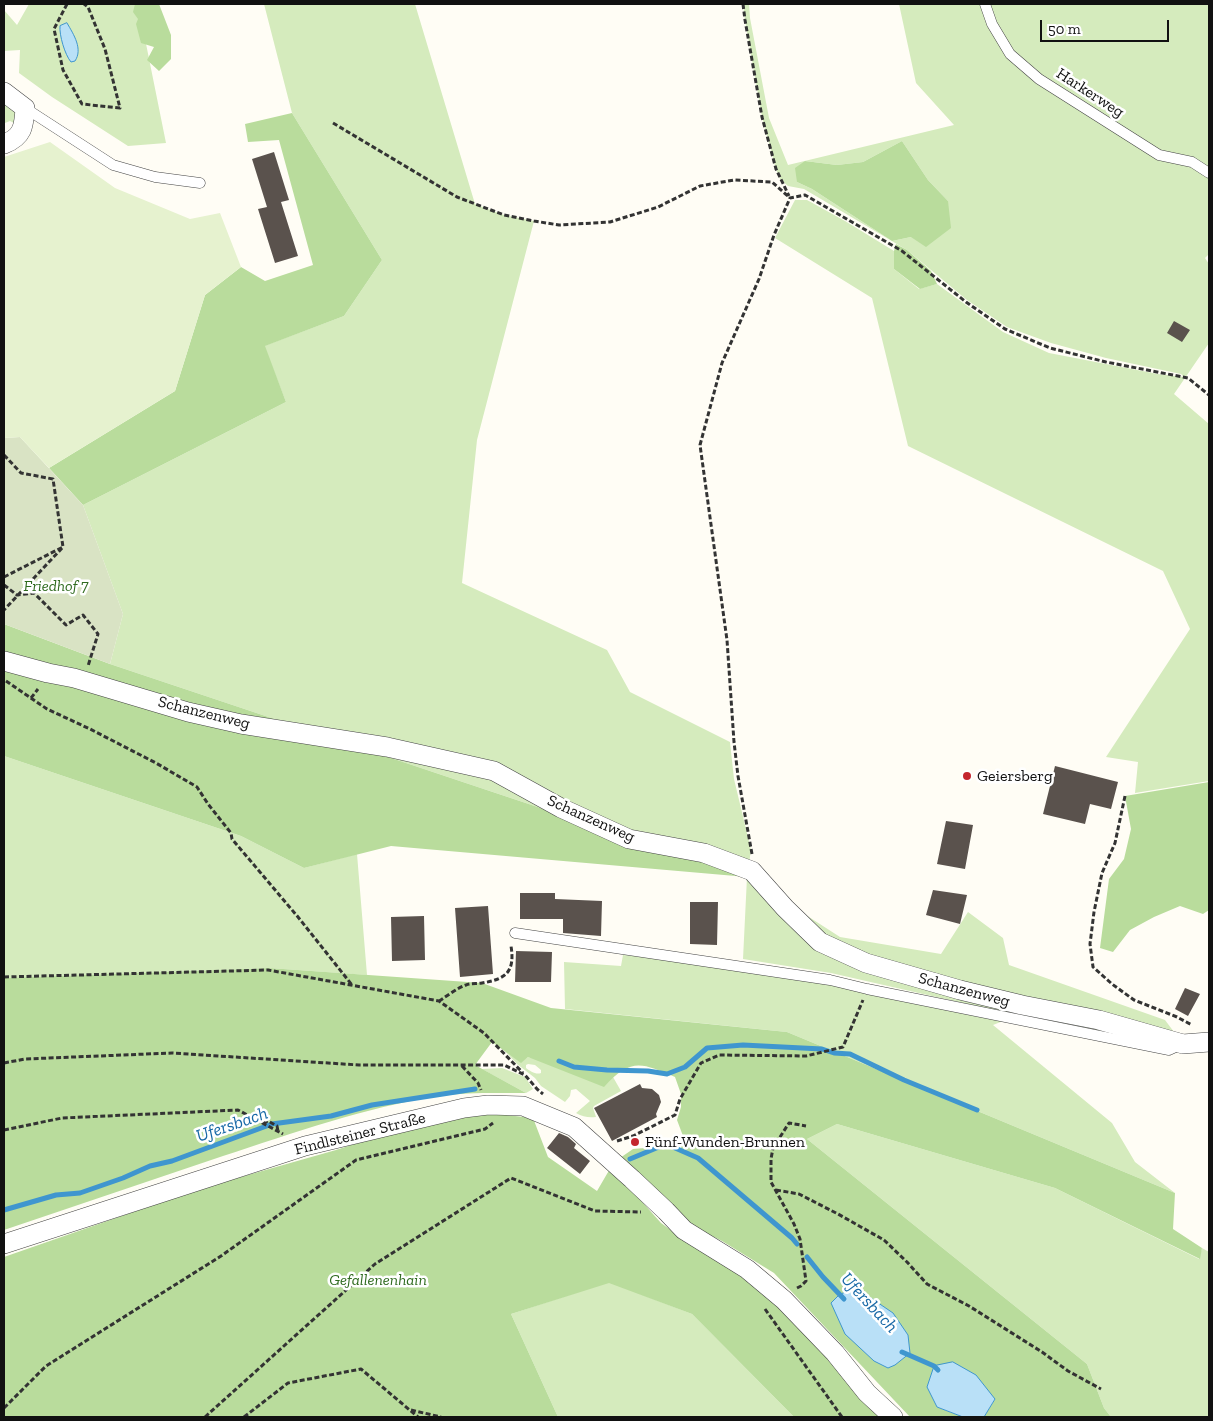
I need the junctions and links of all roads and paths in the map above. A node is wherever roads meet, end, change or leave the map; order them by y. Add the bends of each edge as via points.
1 (66, 4) edge
2 (84, 4) edge
3 (744, 4) edge
4 (985, 4) edge
5 (4, 92) edge
6 (25, 108) junction
7 (332, 123) dead end
8 (4, 144) edge
9 (1209, 174) edge
10 (200, 183) dead end
11 (790, 198) junction
12 (1209, 395) edge
13 (4, 455) edge
14 (63, 547) junction
15 (4, 577) edge
16 (4, 584) edge
17 (17, 595) junction
18 (4, 610) edge
19 (4, 661) edge
20 (4, 679) edge
21 (83, 681) junction
22 (1125, 796) dead end
23 (760, 881) junction
24 (515, 933) joint
25 (4, 977) edge
26 (352, 986) junction
27 (867, 989) junction
28 (439, 1001) junction
29 (1204, 1036) edge
30 (1183, 1044) junction
31 (4, 1063) edge
32 (462, 1065) junction
33 (525, 1075) junction
34 (545, 1096) dead end
35 (488, 1105) junction
36 (523, 1106) junction
37 (262, 1123) junction
38 (806, 1126) dead end
39 (4, 1130) edge
40 (278, 1132) junction
41 (615, 1142) dead end
42 (305, 1146) junction
43 (776, 1190) junction
44 (666, 1211) junction
45 (4, 1244) edge
46 (772, 1290) junction
47 (1102, 1390) dead end
48 (4, 1408) edge
49 (411, 1410) junction
50 (205, 1417) edge
51 (244, 1417) edge
52 (418, 1417) edge
53 (441, 1417) edge
54 (842, 1417) edge
55 (893, 1417) edge

1 - 2 path via 54,29 63,70 82,104 120,108 105,49
3 - 11 path via 744,20 762,117 776,169
4 - 9 lane, Harkerweg via 992,24 1010,54 1040,79 1159,155 1192,162
5 - 6 street
6 - 8 street via 21,132
6 - 10 lane via 113,165 155,177
7 - 11 path via 457,196 504,215 550,223 610,222 658,207 700,186 734,180 772,182
11 - 12 path via 805,194 902,251 1005,329 1050,348 1188,378
11 - 23 path via 759,280 722,363 700,445 727,640 738,776
13 - 14 path via 21,473 53,479
14 - 15 path
14 - 17 path
16 - 17 path
17 - 18 path
17 - 21 path via 34,593 66,625 83,615 98,634
19 - 21 street, Schanzenweg
20 - 26 path via 47,709 198,786 232,833 232,839
21 - 23 street, Schanzenweg via 240,724 388,746 494,771 561,808 629,839 704,853 752,871
22 - 29 path via 1094,912 1090,944 1092,967 1134,1000 1177,1017
23 - 30 street, Schanzenweg via 820,942 866,963 960,990 1099,1020
24 - 27 lane via 830,980
24 - 28 path via 511,945 513,959 507,973 500,979 467,984
25 - 26 path via 268,970
26 - 28 path
27 - 30 lane via 1169,1050
27 - 41 path via 843,1047 806,1056 719,1054 701,1062 680,1099 675,1116
28 - 33 path via 484,1033
29 - 30 street, Schanzenweg
31 - 32 path via 25,1059 172,1053 359,1065
32 - 33 path via 504,1065
32 - 35 path via 478,1083
33 - 34 path
35 - 36 street, Findlsteiner Straße
35 - 42 street, Findlsteiner Straße
36 - 44 street, Findlsteiner Straße via 574,1128
36 - 48 path via 484,1129 356,1160 221,1256 46,1366
37 - 39 path via 238,1110 62,1118
37 - 40 path
37 - 40 path via 268,1121 277,1126
38 - 43 path via 789,1123 773,1148 771,1182
40 - 42 path
42 - 45 street, Findlsteiner Straße
43 - 46 path via 800,1239 806,1281 801,1286
43 - 47 path via 799,1194 884,1240 927,1284 969,1306
44 - 46 street, Findlsteiner Straße via 684,1230 747,1269
44 - 50 path via 595,1211 511,1178 375,1264
46 - 54 path via 762,1304
46 - 55 street, Findlsteiner Straße
49 - 51 path via 361,1369 288,1383
49 - 52 path
49 - 53 path

